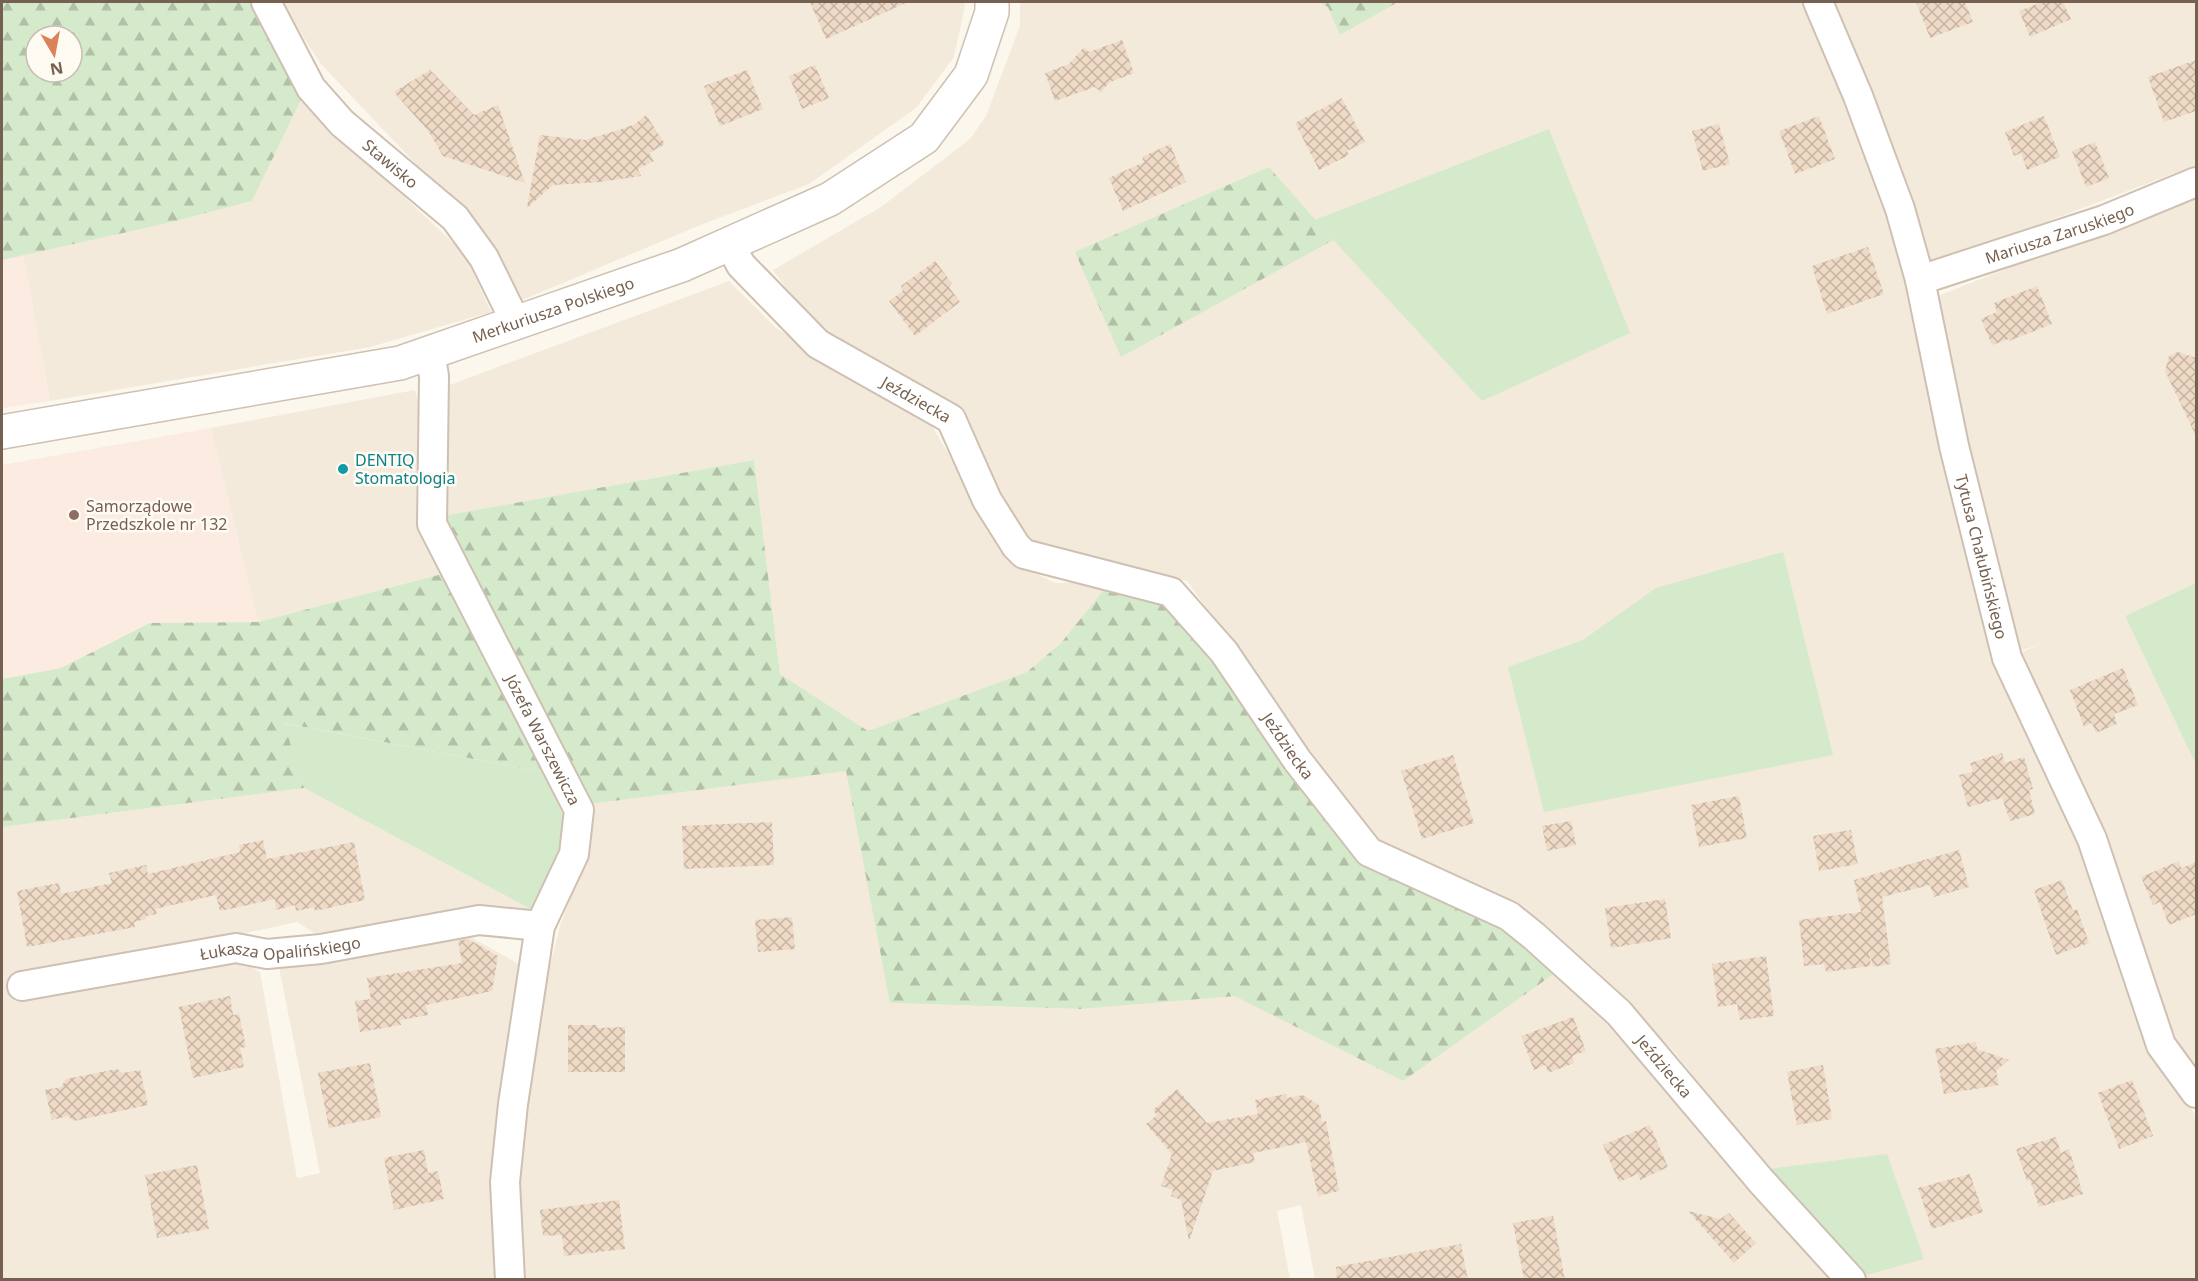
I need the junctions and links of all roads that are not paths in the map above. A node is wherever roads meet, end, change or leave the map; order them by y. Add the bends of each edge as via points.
1 (266, 2) edge
2 (992, 2) edge
3 (1818, 2) edge
4 (2196, 182) edge
5 (729, 243) junction
6 (1920, 280) junction
7 (516, 323) junction
8 (429, 353) junction
9 (2, 432) edge
10 (540, 926) junction
11 (22, 986) dead end
12 (2196, 1093) edge
13 (510, 1280) edge
14 (1851, 1280) edge

1 - 7 street, Stawisko via 311,88 342,123 455,218 484,258
2 - 5 street, Merkuriusza Polskiego via 970,75 924,138 830,199
3 - 6 street, Tytusa Chałubińskiego via 1900,209
4 - 6 street, Mariusza Zaruskiego via 2104,220
5 - 7 street, Merkuriusza Polskiego via 682,265
5 - 14 street, Jeździecka via 741,265 818,344 951,419 987,500 1024,554 1171,592 1224,652 1298,760 1370,852 1509,916 1535,937 1619,1013 1761,1181
6 - 12 street, Tytusa Chałubińskiego via 1953,446 2007,658 2092,839 2161,1045
7 - 8 street, Merkuriusza Polskiego
8 - 9 street, Merkuriusza Polskiego via 400,363
8 - 10 street, Józefa Warszewicza via 434,376 432,524 579,810 574,854
10 - 11 street, Łukasza Opalińskiego via 479,920 321,949 267,954 237,948
10 - 13 street, Józefa Warszewicza via 505,1182

